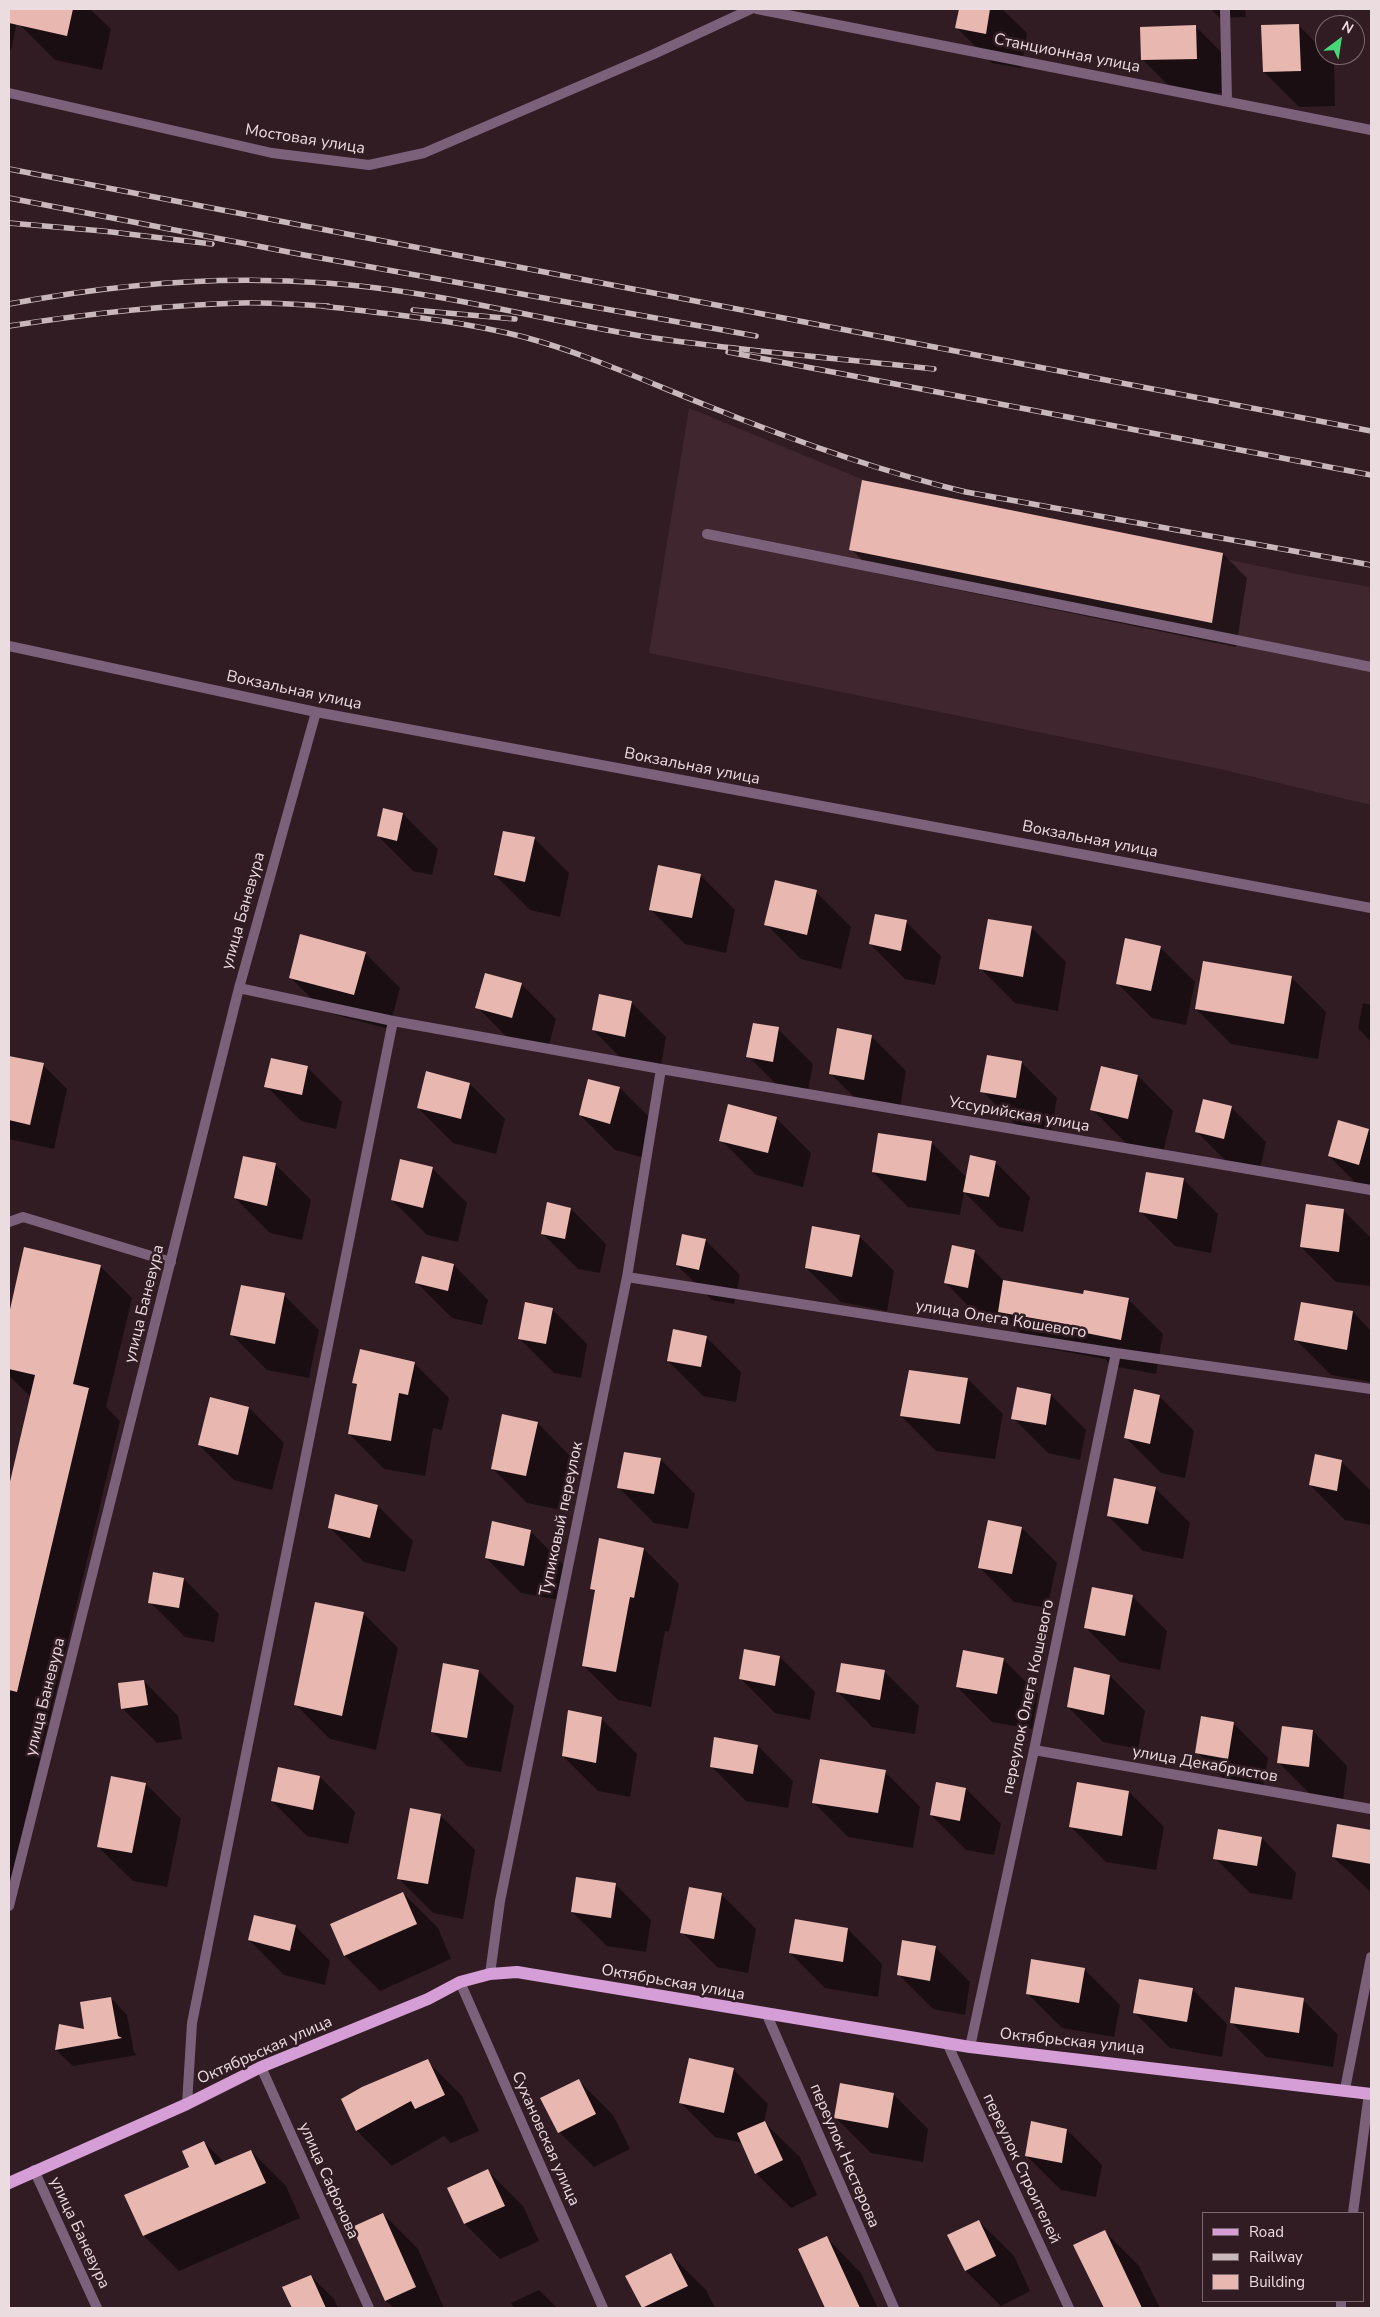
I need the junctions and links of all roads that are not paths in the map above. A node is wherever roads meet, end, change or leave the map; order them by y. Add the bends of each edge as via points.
1 (751, 9) edge
2 (757, 9) edge
3 (1225, 9) edge
4 (9, 93) edge
5 (1227, 101) junction
6 (1371, 130) edge
7 (707, 534) dead end
8 (9, 646) edge
9 (1371, 667) edge
10 (316, 712) junction
11 (1371, 908) edge
12 (239, 988) junction
13 (393, 1021) junction
14 (661, 1070) junction
15 (1371, 1190) edge
16 (9, 1222) edge
17 (171, 1262) junction
18 (627, 1277) junction
19 (1116, 1353) junction
20 (1371, 1389) edge
21 (1034, 1750) junction
22 (1371, 1809) edge
23 (9, 1906) edge
24 (1371, 1957) edge
25 (490, 1974) junction
26 (460, 1982) junction
27 (767, 2015) junction
28 (947, 2043) junction
29 (970, 2047) junction
30 (261, 2067) junction
31 (1345, 2090) junction
32 (1370, 2093) edge
33 (186, 2104) junction
34 (34, 2170) junction
35 (9, 2183) edge
36 (1353, 2212) edge
37 (97, 2308) edge
38 (369, 2308) edge
39 (603, 2308) edge
40 (894, 2308) edge
41 (1069, 2308) edge

1 - 4 street, Мостовая улица via 424,153 369,165 272,153
2 - 5 street, Станционная улица
3 - 5 street
5 - 6 street, Станционная улица
7 - 9 street
8 - 10 street, Вокзальная улица
10 - 11 street, Вокзальная улица
10 - 12 street, улица Баневура
12 - 13 street, Уссурийская улица
12 - 17 street, улица Баневура
13 - 14 street, Уссурийская улица
13 - 33 street via 192,2023
14 - 15 street, Уссурийская улица
14 - 18 street, Тупиковый переулок
16 - 17 street via 22,1217
17 - 23 street, улица Баневура
18 - 19 street, улица Олега Кошевого
18 - 25 street, Тупиковый переулок via 500,1901
19 - 20 street, улица Олега Кошевого
19 - 21 street, переулок Олега Кошевого
21 - 22 street, улица Декабристов
21 - 29 street, переулок Олега Кошевого
24 - 31 street
25 - 26 main road, Октябрьская улица
25 - 27 main road, Октябрьская улица via 517,1972
26 - 30 main road, Октябрьская улица via 428,1999
26 - 39 street, Сухановская улица
27 - 28 main road, Октябрьская улица
27 - 40 street, переулок Нестерова
28 - 29 main road, Октябрьская улица
28 - 41 street, переулок Строителей
29 - 31 main road, Октябрьская улица
30 - 33 main road, Октябрьская улица
30 - 38 street, улица Сафонова
31 - 32 main road, Октябрьская улица
32 - 36 street
33 - 34 main road, Октябрьская улица
34 - 35 main road, Октябрьская улица
34 - 37 street, улица Баневура

